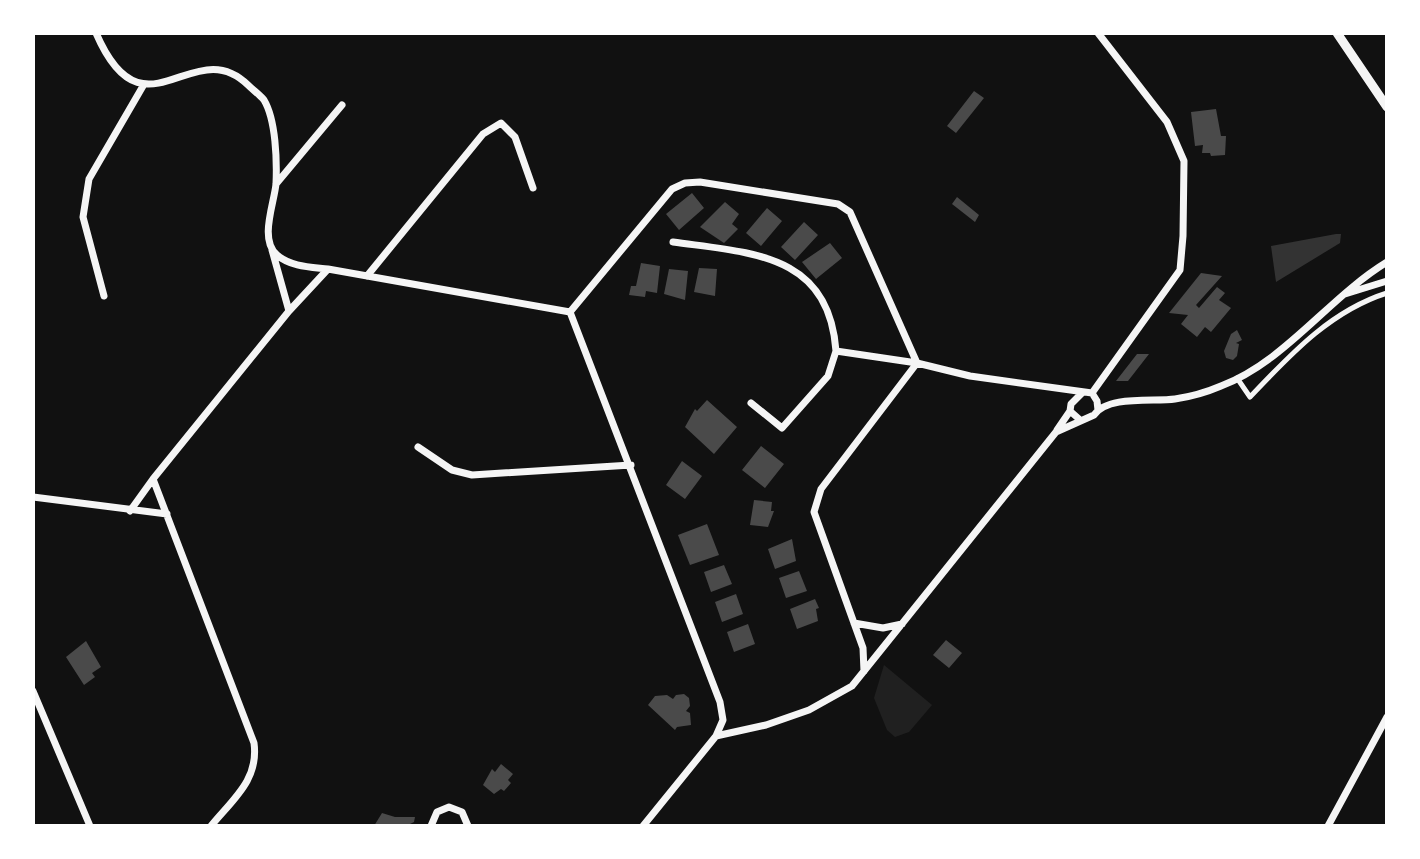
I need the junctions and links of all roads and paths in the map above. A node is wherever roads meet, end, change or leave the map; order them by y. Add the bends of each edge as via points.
1 (96, 33) edge
2 (1098, 33) edge
3 (1337, 33) edge
4 (144, 86) junction
5 (342, 104) dead end
6 (1387, 107) edge
7 (276, 185) junction
8 (533, 188) dead end
9 (673, 242) dead end
10 (272, 245) junction
11 (1387, 262) edge
12 (328, 270) junction
13 (367, 276) junction
14 (1387, 281) edge
15 (1387, 293) edge
16 (104, 296) dead end
17 (1338, 297) junction
18 (289, 311) junction
19 (570, 312) junction
20 (836, 351) junction
21 (917, 363) junction
22 (1237, 378) junction
23 (1088, 393) junction
24 (751, 403) dead end
25 (1098, 410) junction
26 (1070, 411) junction
27 (1079, 419) junction
28 (1056, 432) junction
29 (418, 447) dead end
30 (631, 465) junction
31 (153, 479) junction
32 (33, 497) edge
33 (130, 511) junction
34 (167, 514) junction
35 (854, 623) junction
36 (902, 624) junction
37 (864, 672) junction
38 (33, 691) edge
39 (1387, 717) edge
40 (716, 736) junction
41 (90, 826) edge
42 (211, 826) edge
43 (431, 826) edge
44 (468, 826) edge
45 (643, 826) edge
46 (1328, 826) edge

1 - 4 street via 121,75
2 - 23 street via 1167,122 1180,151 1184,161 1183,236 1180,270
3 - 6 street
4 - 7 street via 196,71 222,69 244,81 264,101 275,142
4 - 16 street via 89,179 83,217
5 - 7 street
7 - 10 street via 268,234
8 - 13 street via 515,137 501,123 483,134
9 - 20 street via 764,255 796,270 821,296 834,325
10 - 12 street via 274,253 288,263
10 - 18 street
11 - 17 street
12 - 13 street
12 - 18 street
13 - 19 street
14 - 17 street
15 - 22 street via 1360,303 1319,330 1250,397
17 - 22 street via 1267,361
18 - 31 street
19 - 21 street via 672,189 700,182 838,204 850,212
19 - 30 street
20 - 21 street
20 - 24 street via 828,376 782,428
21 - 23 street via 970,376
21 - 35 street via 821,489 814,512
22 - 25 street via 1175,399 1127,400
23 - 25 street via 1097,401
23 - 26 street via 1071,404
25 - 27 street
26 - 27 street
26 - 28 street
27 - 28 street
28 - 36 street
29 - 30 street via 452,470 472,475
30 - 40 street via 720,702 723,720
31 - 33 street
31 - 34 street
32 - 33 street
33 - 34 street
34 - 42 street via 254,743 257,762 252,776
35 - 36 street via 883,628
35 - 37 street via 863,649
36 - 37 street
37 - 40 street via 852,686 809,710
38 - 41 street
39 - 46 street
40 - 45 street
43 - 44 street via 437,811 449,807 462,812

